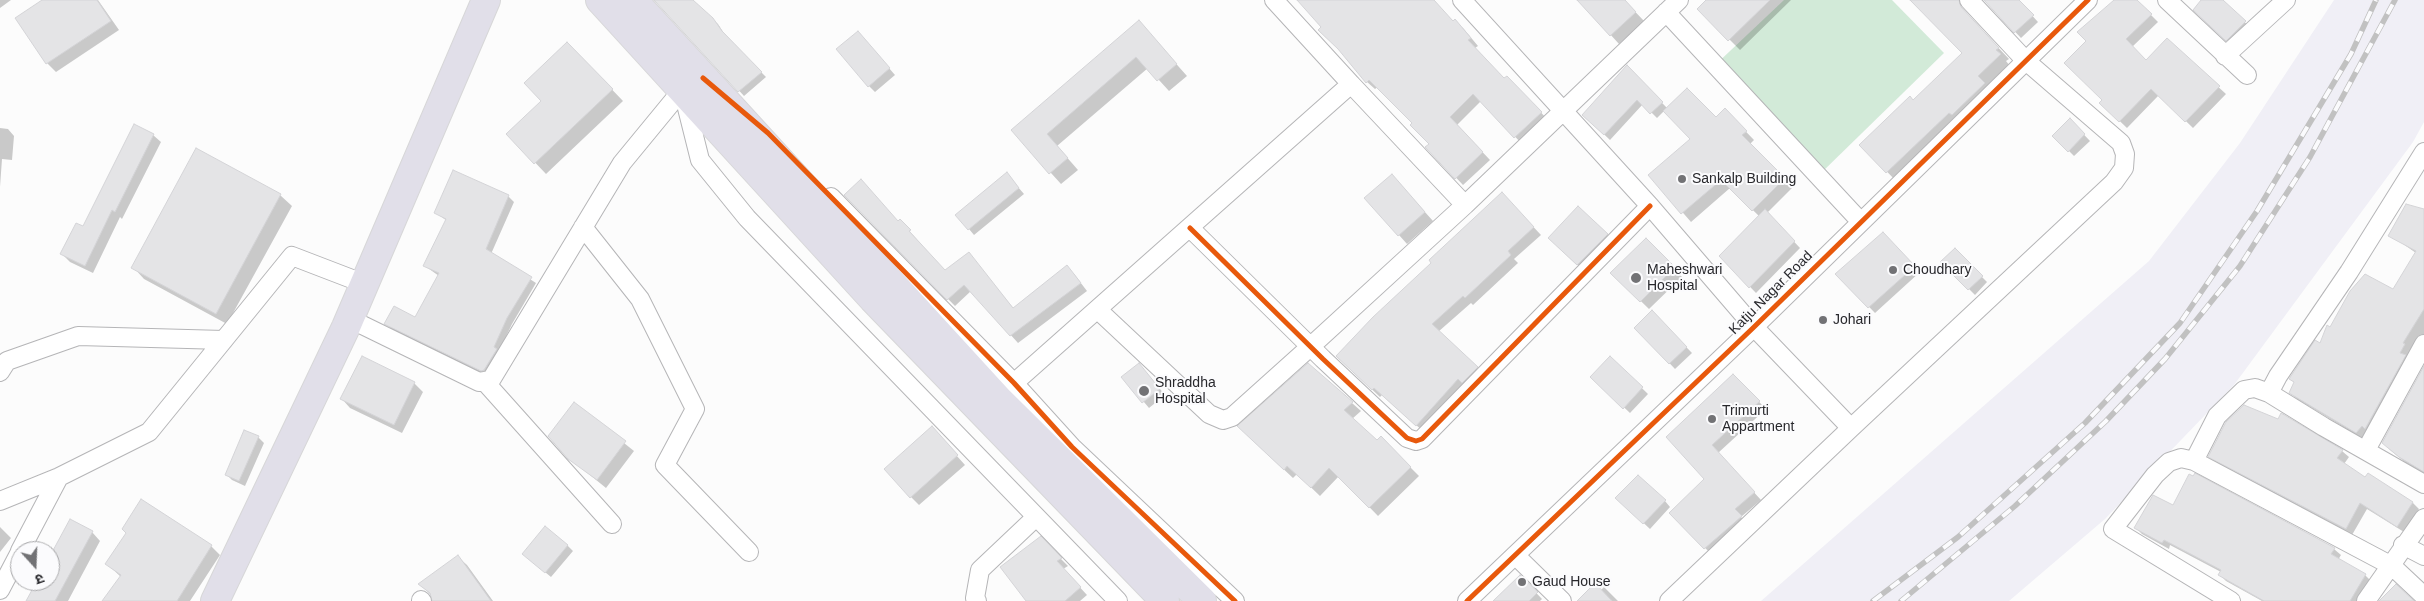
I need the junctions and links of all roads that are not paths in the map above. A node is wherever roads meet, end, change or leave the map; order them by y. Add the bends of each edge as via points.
1 (486, 0) edge
2 (499, 0) edge
3 (600, 0) edge
4 (632, 0) edge
5 (1274, 0) edge
6 (1969, 0) edge
7 (2088, 0) edge
8 (2167, 0) edge
9 (2286, 0) edge
10 (1467, 2) edge
11 (1672, 6) edge
12 (2225, 56) junction
13 (2026, 61) junction
14 (2246, 75) dead end
15 (693, 84) junction
16 (1351, 84) junction
17 (1562, 110) junction
18 (2424, 152) edge
19 (1465, 205) junction
20 (1650, 206) junction
21 (1860, 221) junction
22 (583, 227) junction
23 (1190, 228) junction
24 (365, 284) junction
25 (1098, 310) junction
26 (357, 322) junction
27 (1754, 326) junction
28 (224, 340) junction
29 (2424, 344) edge
30 (1310, 347) junction
31 (0, 372) edge
32 (485, 382) junction
33 (1014, 383) junction
34 (2269, 393) junction
35 (1851, 428) junction
36 (2366, 450) junction
37 (2194, 461) junction
38 (59, 477) junction
39 (2424, 484) edge
40 (0, 501) edge
41 (1036, 517) junction
42 (2424, 518) edge
43 (612, 524) dead end
44 (25, 541) edge
45 (2403, 545) junction
46 (749, 552) dead end
47 (1514, 555) junction
48 (2424, 556) edge
49 (2392, 566) junction
50 (10, 570) edge
51 (0, 590) edge
52 (2424, 596) edge
53 (974, 600) edge
54 (215, 601) edge
55 (230, 601) edge
56 (1118, 601) edge
57 (1165, 601) edge
58 (1202, 601) edge
59 (1235, 601) edge
60 (1467, 601) edge
61 (1562, 601) edge
62 (1670, 601) edge
63 (2232, 601) edge
64 (2366, 601) edge

1 - 24 highway
2 - 26 highway
3 - 15 highway
4 - 15 highway
5 - 16 street
6 - 13 street
7 - 13 street, Katju Nagar Road
8 - 12 street
9 - 12 street
10 - 17 street
11 - 17 street
11 - 21 street
12 - 14 street
13 - 21 street, Katju Nagar Road
13 - 35 street via 2121,143 2125,154 2124,168 2114,182
15 - 22 street via 622,163
15 - 33 street via 768,133
15 - 41 street via 700,160 748,218
15 - 57 highway via 873,299
15 - 58 highway via 998,400
16 - 19 street
16 - 23 street
17 - 19 street
17 - 20 street
18 - 34 street
19 - 30 street
20 - 27 street
20 - 30 street via 1422,439 1408,438
21 - 27 street, Katju Nagar Road
22 - 32 street via 491,380
22 - 46 street via 640,299 695,409 666,465
23 - 25 street
23 - 30 street
24 - 26 highway
24 - 28 street via 292,256
25 - 30 street via 1209,414 1223,420 1232,417
25 - 33 street
26 - 32 street via 479,382
26 - 54 highway
26 - 55 highway
27 - 35 street
27 - 47 street, Katju Nagar Road
28 - 31 street via 78,336 7,361
28 - 38 street via 149,432
29 - 36 street
32 - 43 street
33 - 59 street via 1072,447
34 - 36 street
34 - 37 street via 2255,388 2244,390 2237,396 2218,416
35 - 62 street
36 - 39 street
37 - 49 street
37 - 63 street via 2180,458 2169,462 2154,475 2113,529
38 - 40 street
38 - 44 street
41 - 53 street via 980,570
41 - 56 street
42 - 45 street
45 - 48 street
45 - 49 street
47 - 60 street, Katju Nagar Road
47 - 61 street
49 - 52 street
49 - 64 street
50 - 51 street

